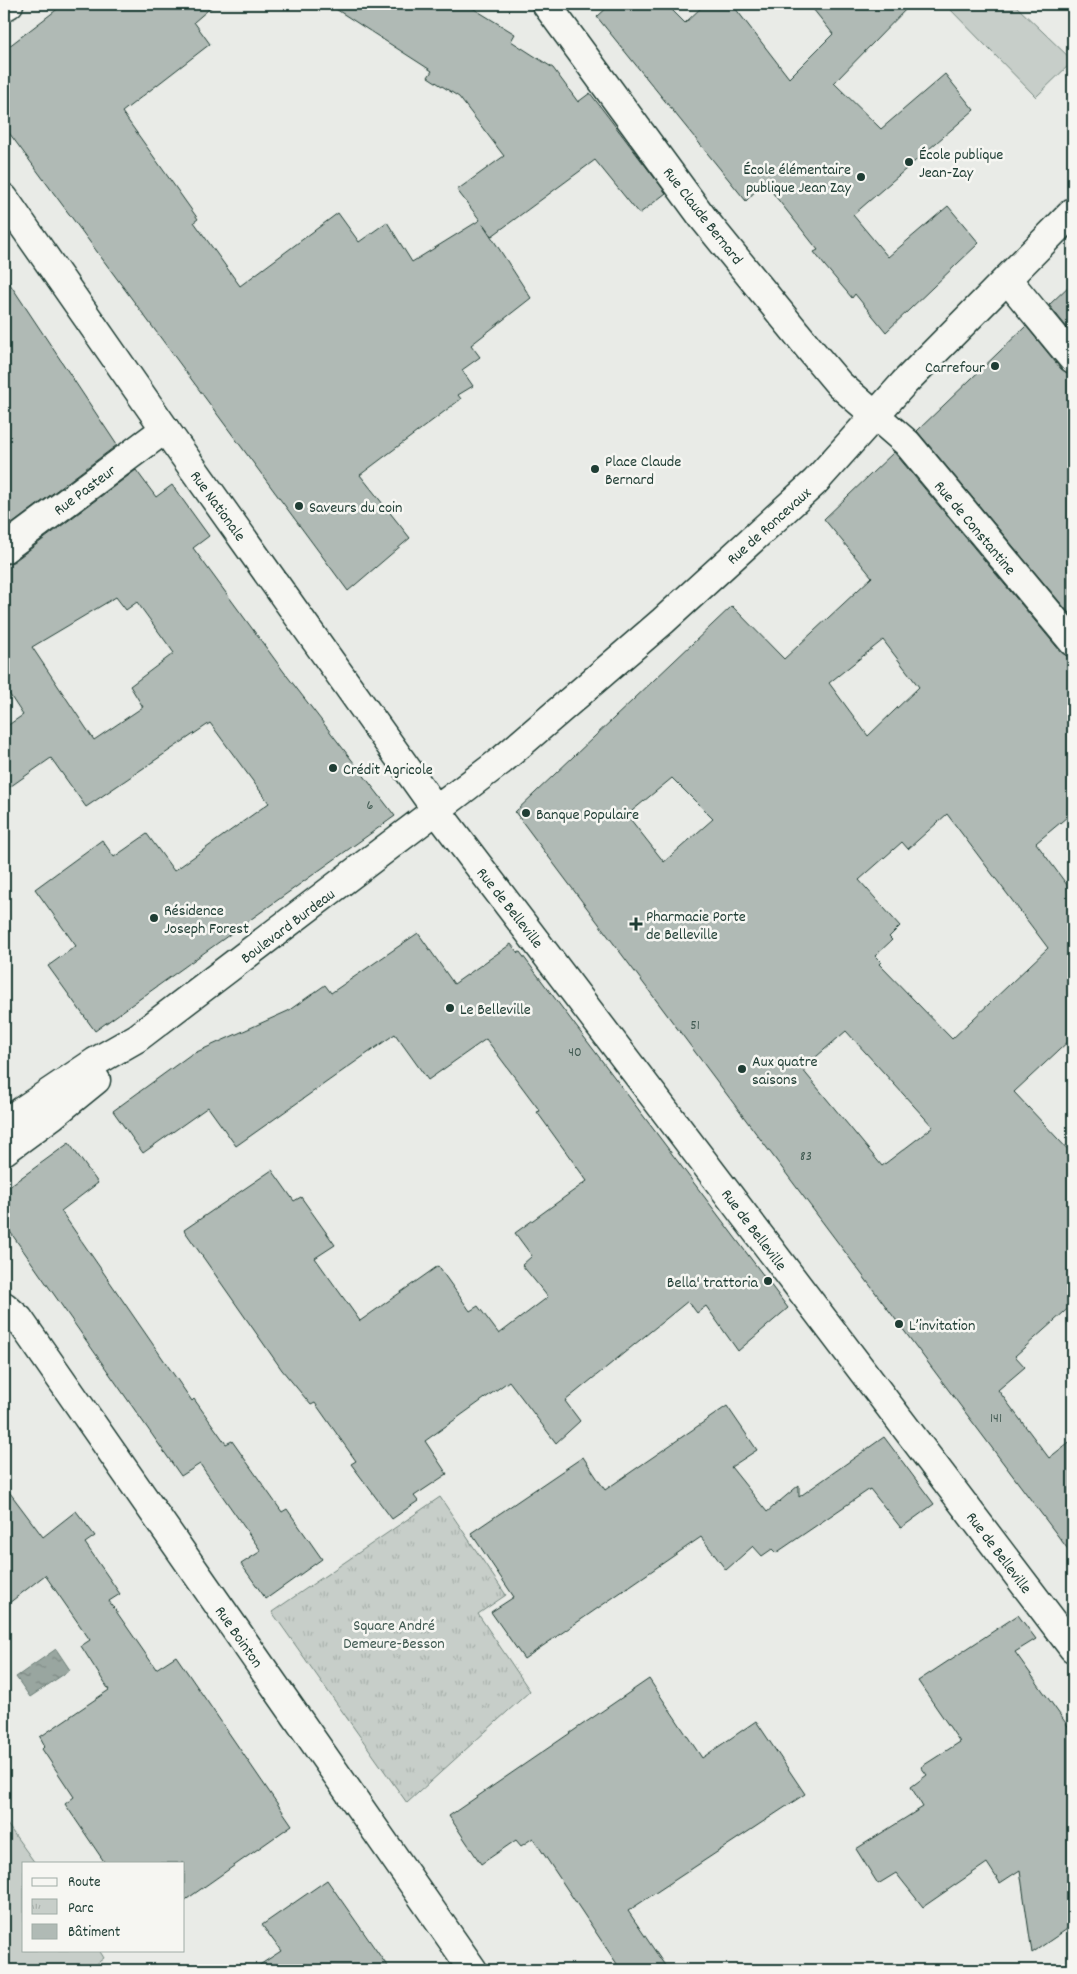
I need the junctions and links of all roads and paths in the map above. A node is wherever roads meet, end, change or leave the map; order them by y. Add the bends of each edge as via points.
1 (9, 4) edge
2 (546, 4) edge
3 (4, 7) edge
4 (4, 198) edge
5 (1073, 212) edge
6 (1007, 279) junction
7 (1073, 359) edge
8 (876, 414) junction
9 (164, 429) junction
10 (4, 549) edge
11 (1073, 642) edge
12 (437, 811) junction
13 (138, 1038) junction
14 (4, 1123) edge
15 (4, 1151) edge
16 (4, 1306) edge
17 (1073, 1648) edge
18 (473, 1970) edge

1 - 3 main road
2 - 8 main road, Rue Claude Bernard via 703,218 834,377
4 - 9 main road, Rue Nationale
5 - 6 main road, Rue de Roncevaux
6 - 7 main road
6 - 8 main road, Rue de Roncevaux
8 - 11 main road, Rue de Constantine via 907,443
8 - 12 main road, Rue de Roncevaux via 815,482 664,621 502,760
9 - 10 main road, Rue Pasteur
9 - 12 main road, Rue Nationale
12 - 13 main road, Boulevard Burdeau
12 - 17 main road, Rue de Belleville
13 - 14 main road, Boulevard Burdeau via 95,1062
13 - 15 main road, Boulevard Burdeau via 101,1075
16 - 18 main road, Rue Bointon via 19,1319

